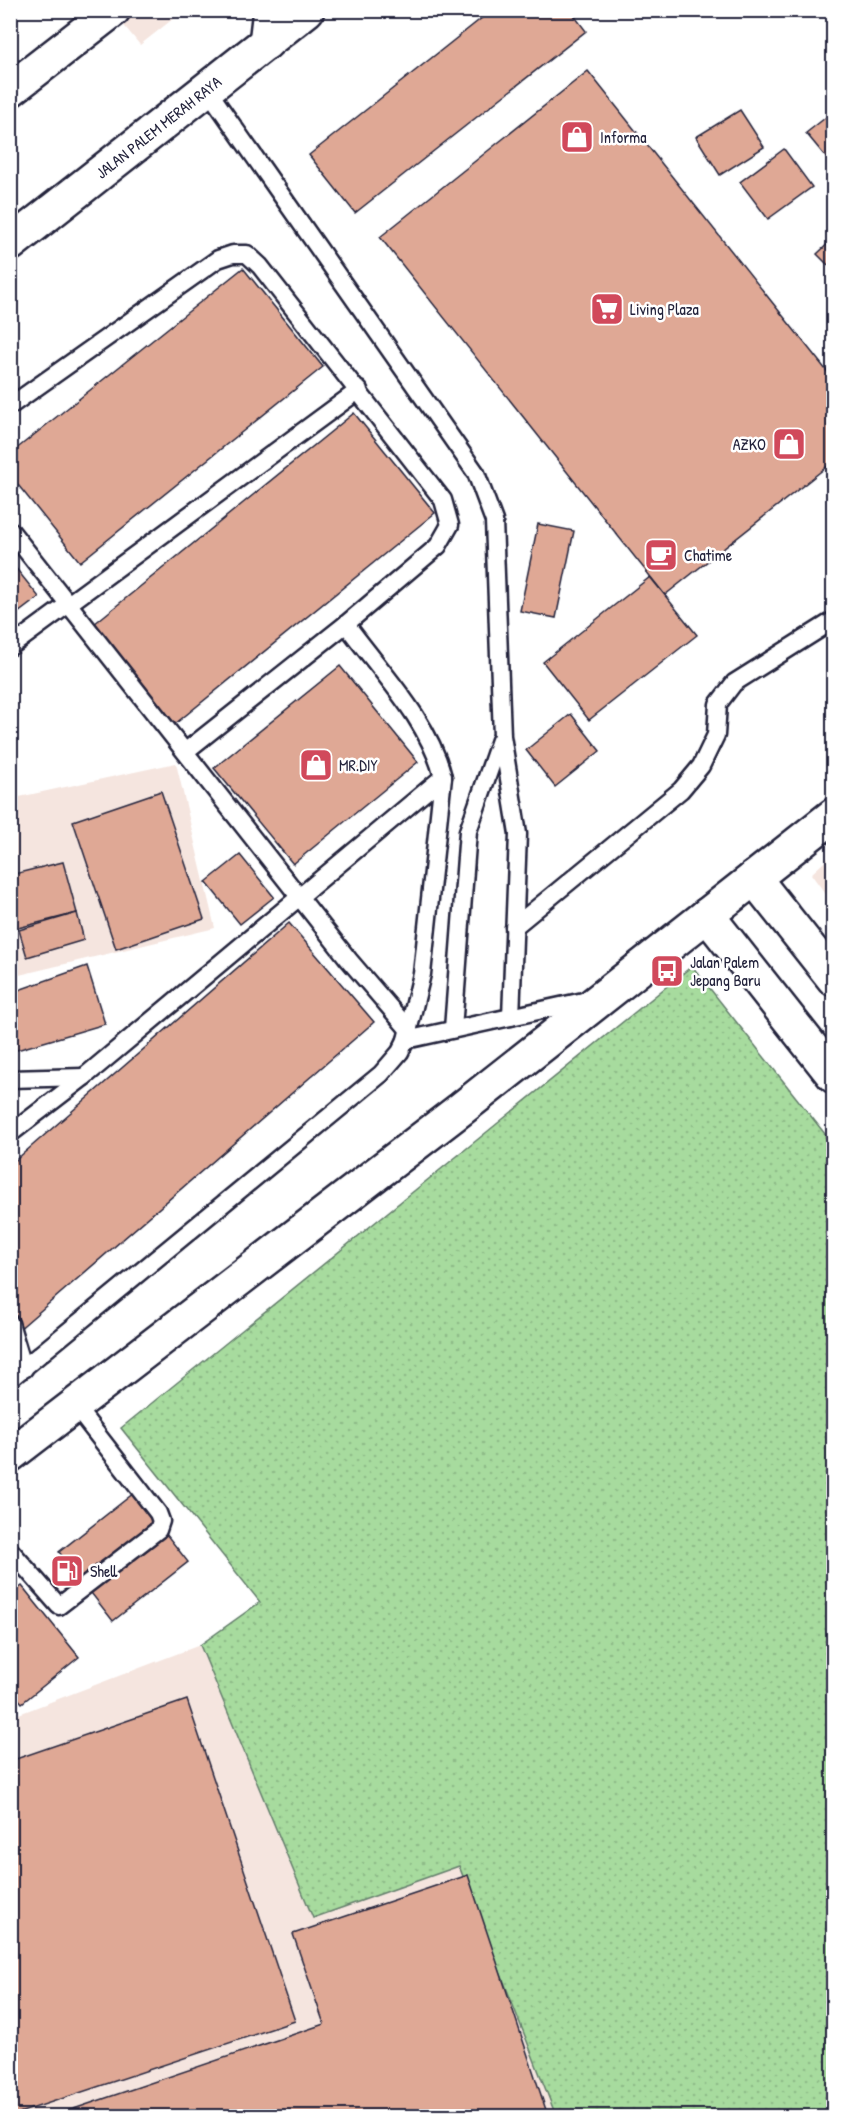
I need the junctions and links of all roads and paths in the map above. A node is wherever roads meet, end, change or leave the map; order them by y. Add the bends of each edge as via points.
1 (113, 10) edge
2 (270, 10) edge
3 (307, 10) edge
4 (85, 22) edge
5 (266, 43) junction
6 (207, 89) junction
7 (10, 90) edge
8 (10, 244) edge
9 (359, 390) junction
10 (10, 406) edge
11 (10, 530) edge
12 (69, 603) junction
13 (834, 620) edge
14 (346, 624) junction
15 (10, 647) edge
16 (502, 736) junction
17 (186, 751) junction
18 (443, 777) junction
19 (834, 815) edge
20 (754, 878) junction
21 (300, 897) junction
22 (707, 915) junction
23 (514, 927) junction
24 (834, 979) edge
25 (603, 997) junction
26 (511, 1017) junction
27 (453, 1029) junction
28 (407, 1035) junction
29 (834, 1076) edge
30 (84, 1077) junction
31 (10, 1079) edge
32 (10, 1134) edge
33 (10, 1323) edge
34 (17, 1374) edge
35 (75, 1407) junction
36 (10, 1455) edge
37 (10, 1550) edge

1 - 4 street
2 - 5 street
3 - 5 street, JALAN PALEM MERAH RAYA
4 - 7 street
5 - 6 street, JALAN PALEM MERAH RAYA
6 - 8 street, JALAN PALEM MERAH RAYA
6 - 16 lane via 476,473 494,521
9 - 10 lane via 260,266 247,254 233,254 218,259
9 - 12 lane
9 - 14 lane via 442,500 450,525 438,546
11 - 12 lane
12 - 15 lane
12 - 17 lane
13 - 23 lane via 734,684 718,704 716,735 701,766 681,790
14 - 17 lane
14 - 18 lane via 417,720 438,756
16 - 23 lane via 518,834
16 - 27 lane via 468,831
17 - 21 lane
18 - 21 lane
18 - 28 lane via 422,974
19 - 20 street
20 - 22 street
20 - 24 street
21 - 28 lane
21 - 30 lane
22 - 25 street
22 - 29 street
23 - 26 lane
25 - 26 lane
25 - 35 street
26 - 27 lane
27 - 28 lane
28 - 34 lane via 400,1052 381,1074
30 - 31 lane
30 - 32 lane
33 - 34 lane
35 - 36 street
35 - 37 lane via 158,1513 158,1530 59,1606

